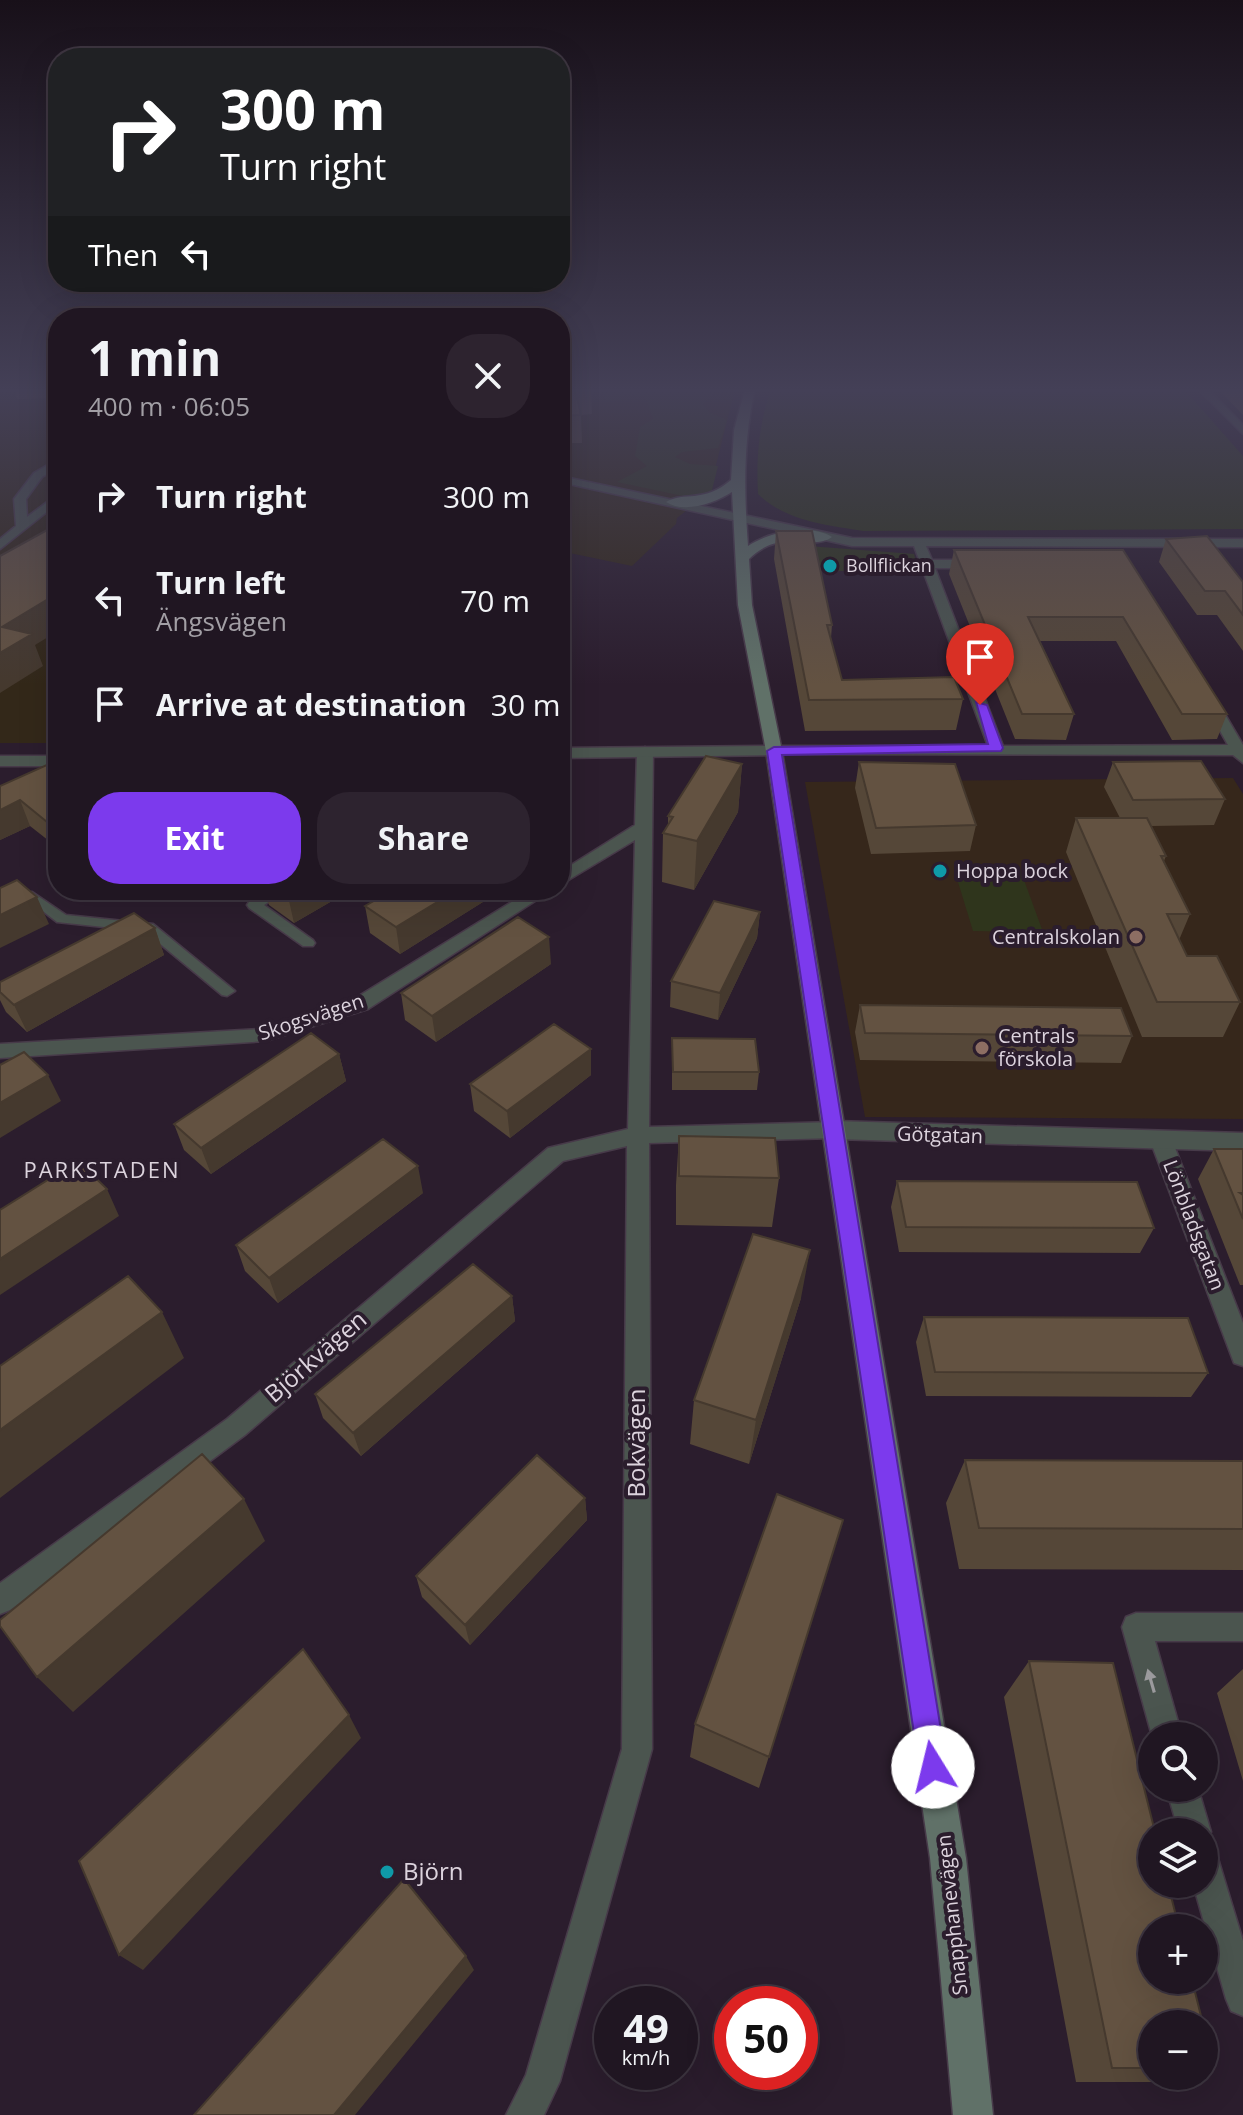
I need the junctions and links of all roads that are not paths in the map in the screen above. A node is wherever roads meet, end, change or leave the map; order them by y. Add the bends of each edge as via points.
1 (28, 488) edge
2 (602, 488) edge
3 (730, 488) edge
4 (737, 488) edge
5 (672, 502) junction
6 (48, 508) edge
7 (739, 519) junction
8 (28, 530) junction
9 (825, 537) junction
10 (1243, 543) edge
11 (0, 545) edge
12 (920, 545) junction
13 (742, 558) junction
14 (926, 564) junction
15 (988, 564) edge
16 (1200, 685) edge
17 (996, 748) junction
18 (774, 751) junction
19 (645, 752) junction
20 (1242, 752) edge
21 (570, 753) edge
22 (0, 761) edge
23 (48, 761) edge
24 (646, 826) junction
25 (570, 874) edge
26 (263, 900) edge
27 (527, 900) edge
28 (0, 911) edge
29 (148, 927) junction
30 (124, 940) edge
31 (308, 943) dead end
32 (227, 991) dead end
33 (0, 1051) edge
34 (835, 1130) junction
35 (638, 1135) junction
36 (1161, 1140) junction
37 (1243, 1142) edge
38 (1243, 1355) edge
39 (0, 1600) edge
40 (1243, 1627) edge
41 (1163, 1722) edge
42 (1214, 1898) edge
43 (1243, 1999) edge
44 (524, 2115) edge
45 (973, 2115) edge

1 - 8 street via 20,499
2 - 5 street
3 - 5 main road via 711,500
4 - 7 main road, Snapphanevägen
5 - 7 street
6 - 8 street
7 - 9 street
7 - 13 main road, Snapphanevägen
8 - 11 street
9 - 12 street
9 - 13 main road via 768,538
10 - 12 street
12 - 14 street
13 - 18 main road, Snapphanevägen via 745,605
14 - 15 street
14 - 17 street
16 - 20 street
17 - 18 street
17 - 20 street
18 - 19 street
18 - 34 main road, Snapphanevägen
19 - 21 street
19 - 24 street, Bokvägen
22 - 23 street
24 - 25 street
24 - 35 street, Bokvägen
26 - 31 street via 254,905
27 - 33 street, Skogsvägen via 361,1004 259,1036
28 - 29 street via 32,896 62,919
29 - 30 street
29 - 32 street
34 - 35 street, Götgatan
34 - 36 street, Götgatan
34 - 45 main road, Snapphanevägen via 948,1858
35 - 39 street, Björkvägen via 556,1154 236,1427
35 - 44 street, Bokvägen via 637,1749 542,2081
36 - 37 street, Götgatan
36 - 38 street, Lönbladsgatan
41 -> 40 street via 1136,1627
42 - 43 street

